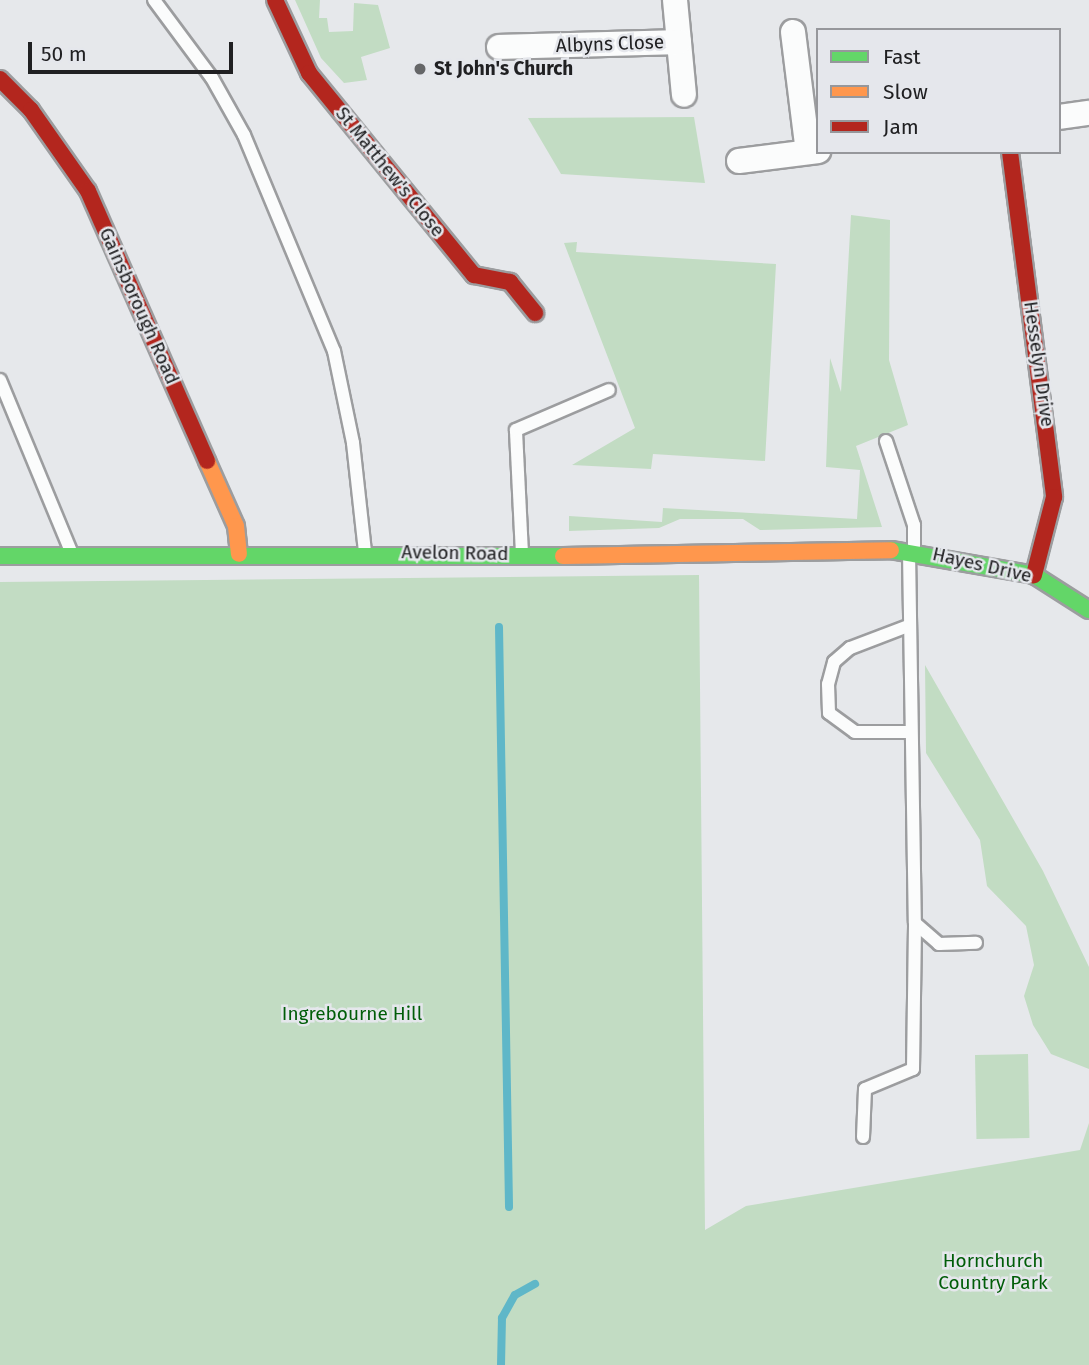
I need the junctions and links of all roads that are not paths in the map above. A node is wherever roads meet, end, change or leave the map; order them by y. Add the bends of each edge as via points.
1 (154, 0) edge
2 (275, 0) edge
3 (675, 0) edge
4 (793, 32) dead end
5 (679, 42) junction
6 (499, 47) dead end
7 (0, 79) edge
8 (684, 94) dead end
9 (1089, 113) edge
10 (1061, 117) edge
11 (813, 151) edge
12 (1010, 154) edge
13 (739, 162) dead end
14 (535, 313) dead end
15 (0, 380) edge
16 (609, 390) dead end
17 (886, 441) dead end
18 (911, 549) junction
19 (365, 552) junction
20 (239, 554) junction
21 (522, 554) junction
22 (73, 555) junction
23 (0, 556) edge
24 (1034, 575) junction
25 (1089, 610) edge
26 (908, 625) junction
27 (911, 732) junction
28 (915, 923) junction
29 (976, 943) dead end
30 (863, 1137) dead end

1 - 19 lane via 244,135 334,351 353,443
2 - 14 street, St Matthew's Close via 309,73 474,275 510,282
3 - 5 street, Albyns Close
4 - 11 street
5 - 6 street, Albyns Close
5 - 8 street, Albyns Close
7 - 20 street, Gainsborough Road via 31,110 88,191 231,515
9 - 10 street
11 - 13 street
12 - 24 street, Hesselyn Drive via 1054,497
15 - 22 lane
16 - 21 lane via 516,430
17 - 18 lane via 914,525
18 - 21 street, Avelon Road via 787,556
18 - 24 street, Hayes Drive
18 - 26 lane
19 - 20 street, Avelon Road
19 - 21 street, Avelon Road
20 - 22 street, Avelon Road
22 - 23 street, Avelon Road
24 - 25 street, Hayes Drive
26 - 27 lane
26 - 27 lane via 850,648 834,662 828,684 829,713 855,732
27 - 28 lane
28 - 29 lane via 939,944
28 - 30 lane via 913,1069 865,1089

